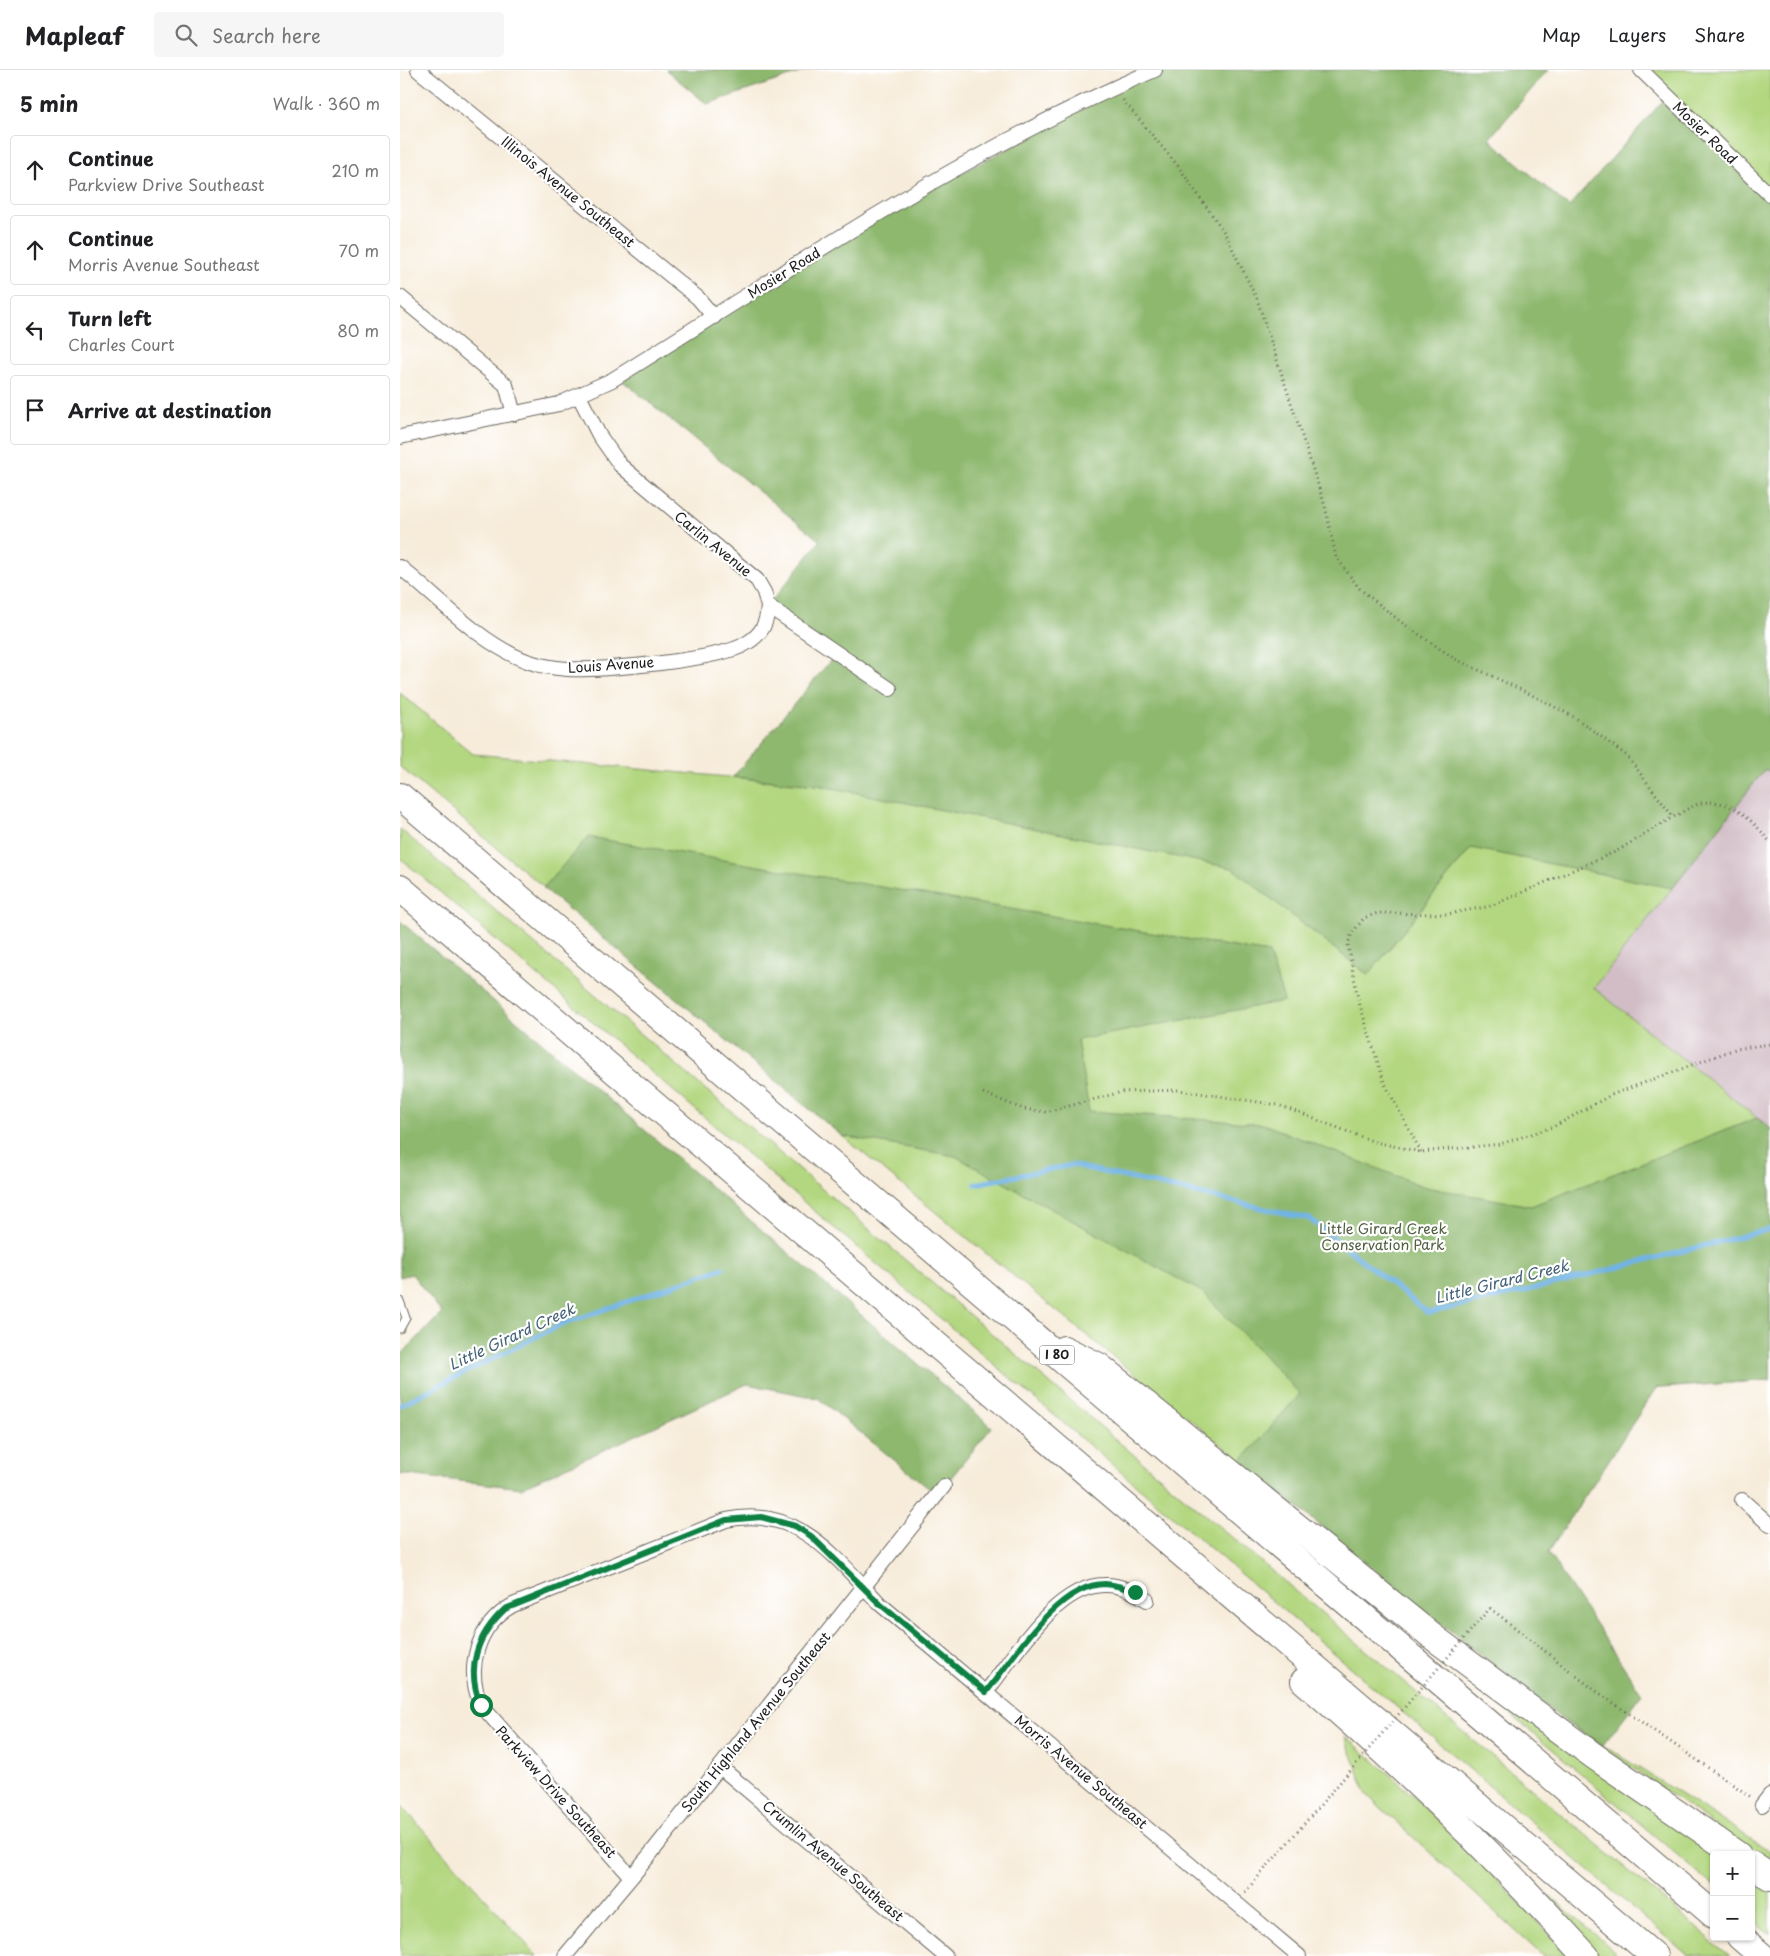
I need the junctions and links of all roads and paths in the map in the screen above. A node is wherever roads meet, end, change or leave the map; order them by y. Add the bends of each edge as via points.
1 (418, 70) edge
2 (1155, 70) edge
3 (1643, 71) edge
4 (1113, 88) junction
5 (1770, 195) edge
6 (400, 297) edge
7 (714, 317) junction
8 (579, 396) junction
9 (514, 414) junction
10 (400, 438) edge
11 (400, 567) edge
12 (768, 606) junction
13 (890, 688) dead end
14 (400, 796) edge
15 (1673, 817) junction
16 (1770, 842) edge
17 (400, 888) edge
18 (1770, 1044) edge
19 (983, 1093) dead end
20 (1421, 1152) junction
21 (400, 1300) edge
22 (400, 1329) edge
23 (1031, 1333) junction
24 (944, 1486) dead end
25 (1742, 1500) dead end
26 (1770, 1525) edge
27 (1179, 1551) junction
28 (864, 1587) junction
29 (1147, 1600) dead end
30 (986, 1692) junction
31 (720, 1767) junction
32 (1766, 1800) edge
33 (1732, 1851) edge
34 (1755, 1867) edge
35 (631, 1877) junction
36 (1770, 1877) edge
37 (1236, 1902) junction
38 (1710, 1912) edge
39 (1745, 1941) edge
40 (565, 1956) edge
41 (946, 1956) edge
42 (1300, 1956) edge
43 (1586, 1956) edge
44 (1654, 1956) edge
45 (1762, 1956) edge

1 - 7 street, Illinois Avenue Southeast via 698,298
2 - 4 street, Mosier Road
3 - 5 street, Mosier Road
4 - 7 street, Mosier Road via 1064,110 944,176
4 - 15 path via 1178,166 1224,232 1257,298 1325,506 1336,556 1359,588 1455,659 1576,718 1627,756
6 - 9 street via 506,385
7 - 8 street, Mosier Road via 612,380
8 - 9 street, Mosier Road
8 - 12 street, Carlin Avenue via 598,435 620,464 757,580
9 - 10 street, Mosier Road
11 - 12 street, Louis Avenue via 497,647 528,662 561,668 592,669 734,650 756,637 763,628
12 - 13 street
14 - 23 highway, I 80
15 - 16 path via 1701,803 1723,804 1751,818
15 - 20 path via 1617,851 1491,906 1447,914 1378,913 1364,918 1352,933 1348,944 1358,999 1384,1082
17 - 27 highway
18 - 20 path via 1726,1052 1611,1095 1553,1127 1500,1144
19 - 20 path via 1023,1109 1046,1112 1122,1092 1179,1090 1278,1105 1374,1142
21 - 22 lane via 406,1318
23 - 33 highway via 1099,1366 1433,1636 1594,1756
23 - 38 highway, I 80
24 - 28 street, South Highland Avenue Southeast
25 - 26 street
27 - 43 highway via 1235,1621 1383,1750 1483,1846
27 - 44 highway
28 - 30 street, Morris Avenue Southeast
28 - 31 street, South Highland Avenue Southeast
28 - 35 street, Parkview Drive Southeast via 820,1542 795,1526 761,1517 740,1517 694,1532 513,1605 493,1620 478,1644 473,1660 473,1677 481,1705
29 - 30 street via 1126,1588 1106,1584 1078,1592 1046,1617
30 - 37 street, Morris Avenue Southeast
31 - 35 street, South Highland Avenue Southeast
31 - 41 street, Crumlin Avenue Southeast
32 - 37 path, bridge via 1593,1689 1490,1608
34 - 36 highway
35 - 40 street, South Highland Avenue Southeast
37 - 42 street, Morris Avenue Southeast
39 - 45 highway

